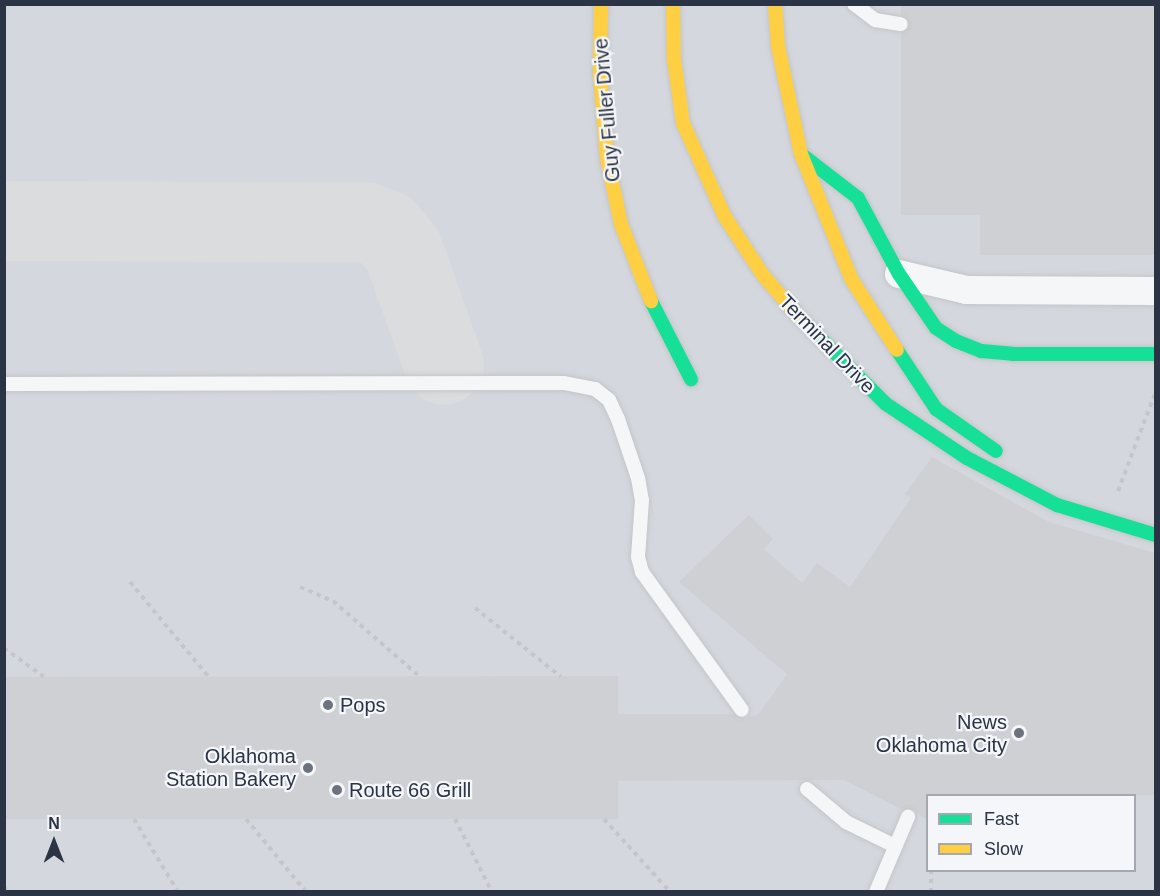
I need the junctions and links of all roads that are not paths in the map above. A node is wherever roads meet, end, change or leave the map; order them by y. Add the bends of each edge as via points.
1 (601, 4) edge
2 (674, 4) edge
3 (775, 4) edge
4 (854, 4) edge
5 (901, 24) dead end
6 (801, 154) junction
7 (899, 274) junction
8 (1155, 291) edge
9 (1155, 354) edge
10 (691, 379) dead end
11 (4, 384) edge
12 (1155, 523) edge
13 (1155, 535) edge
14 (742, 710) dead end
15 (807, 789) dead end
16 (908, 817) dead end
17 (895, 846) junction
18 (876, 891) edge

1 - 10 main road, Guy Fuller Drive via 600,75 607,158 621,225 656,313
2 - 13 main road, Terminal Drive via 674,59 683,123 702,170 725,217 763,275 812,333 886,404 967,458 1056,505
3 - 6 main road via 778,46
4 - 5 lane via 875,20
6 - 7 main road via 858,198
6 - 12 main road via 847,270 880,328 936,409 1016,465 1066,492
7 - 8 street via 966,290
7 - 9 main road via 936,328 981,351
11 - 14 lane via 552,383 583,384 595,389 609,400 638,478 642,500 638,556 642,572
15 - 17 lane via 856,828
16 - 17 lane
17 - 18 lane

